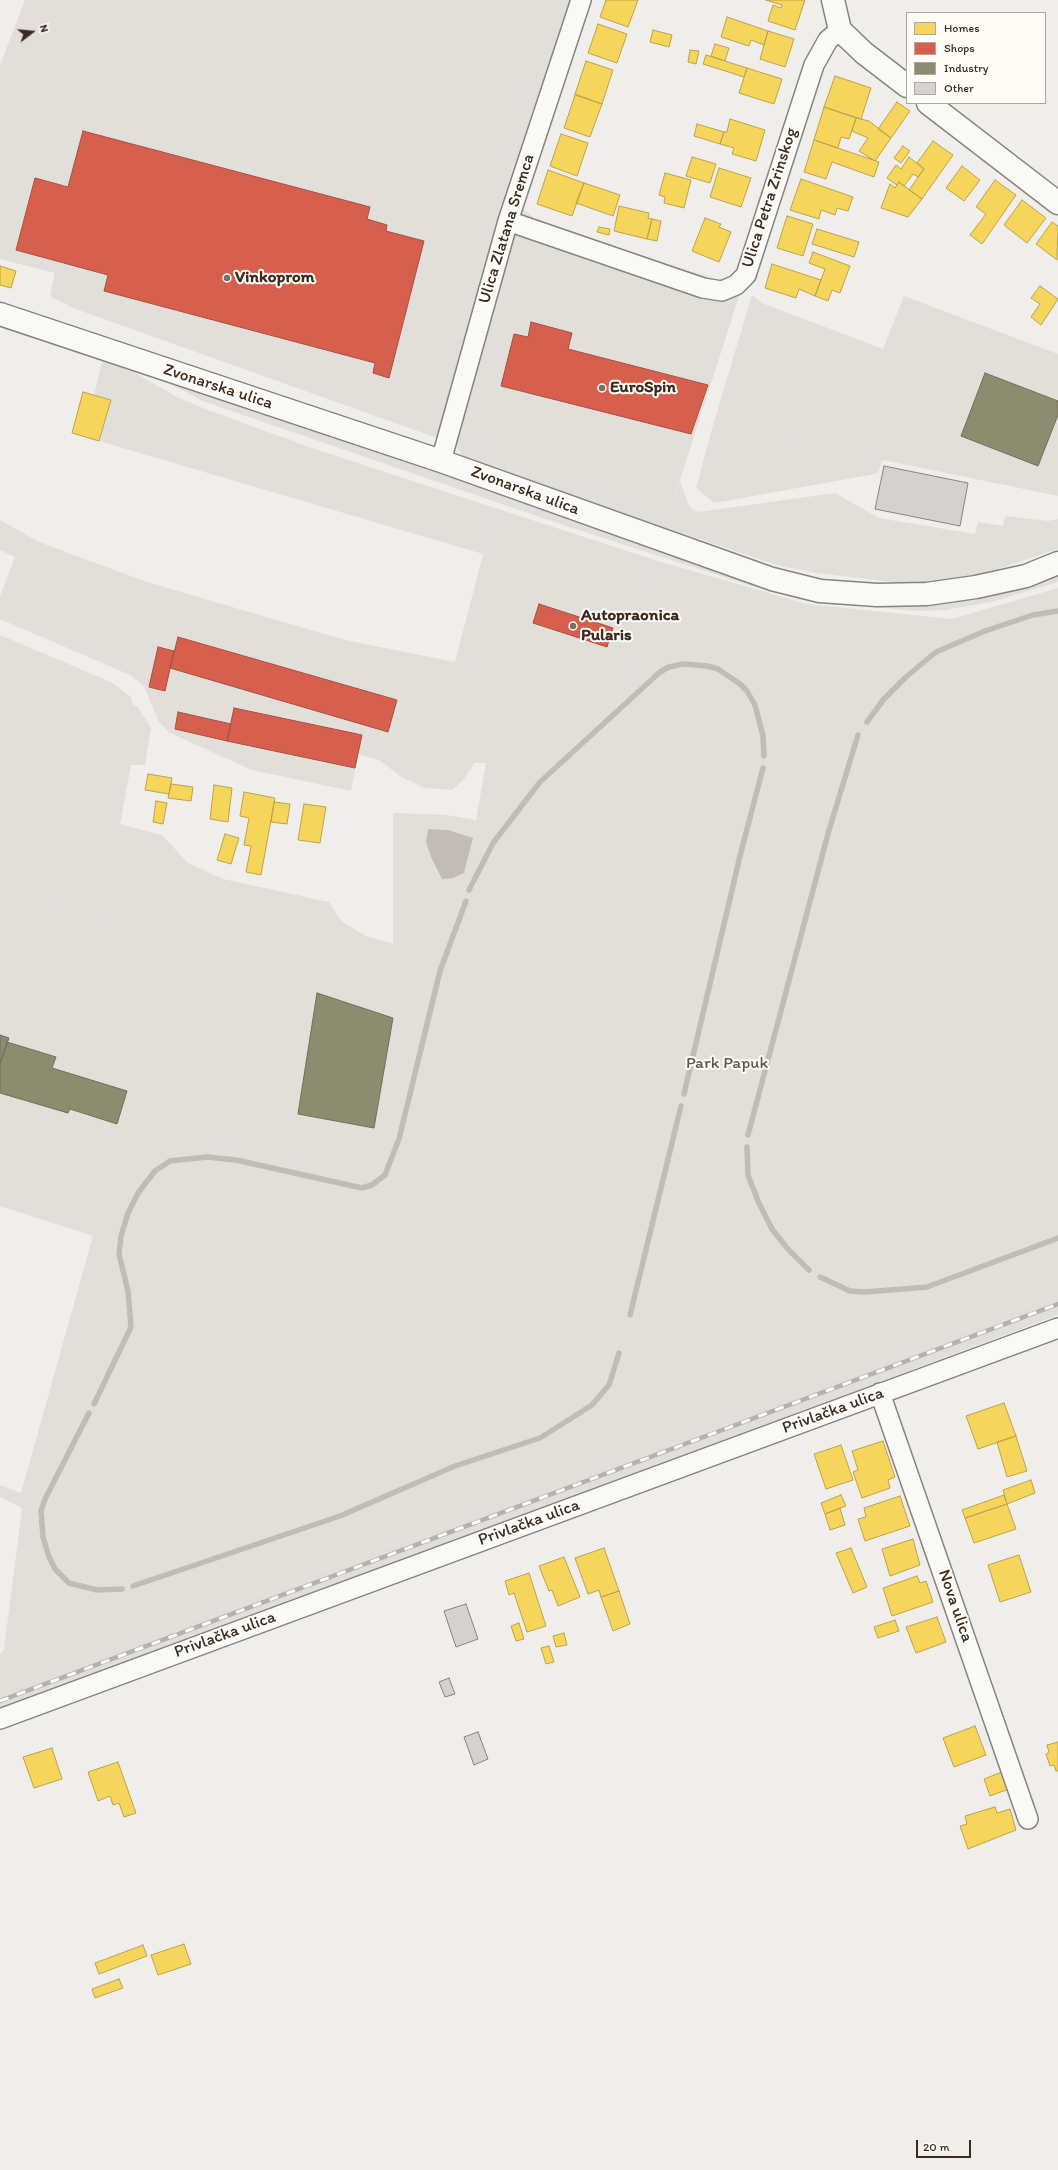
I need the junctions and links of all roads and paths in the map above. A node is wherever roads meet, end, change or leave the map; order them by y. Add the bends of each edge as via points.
1 (581, 0) edge
2 (833, 0) edge
3 (840, 30) junction
4 (906, 85) edge
5 (929, 104) edge
6 (1058, 204) edge
7 (508, 220) junction
8 (0, 314) edge
9 (442, 461) junction
10 (1058, 563) edge
11 (1058, 1328) edge
12 (880, 1393) junction
13 (0, 1718) edge
14 (1028, 1819) dead end

1 - 7 street, Ulica Zlatana Sremca
2 - 3 main road
3 - 4 main road via 864,53
3 - 7 street, Ulica Petra Zrinskog via 828,40 814,65 746,274 736,285 722,291 703,288
5 - 6 main road
7 - 9 street, Ulica Zlatana Sremca
8 - 9 main road, Zvonarska ulica
9 - 10 main road, Zvonarska ulica via 772,579 820,590 877,595 927,594 1026,576
11 - 12 street, Privlačka ulica
12 - 13 street, Privlačka ulica
12 - 14 street, Nova ulica

